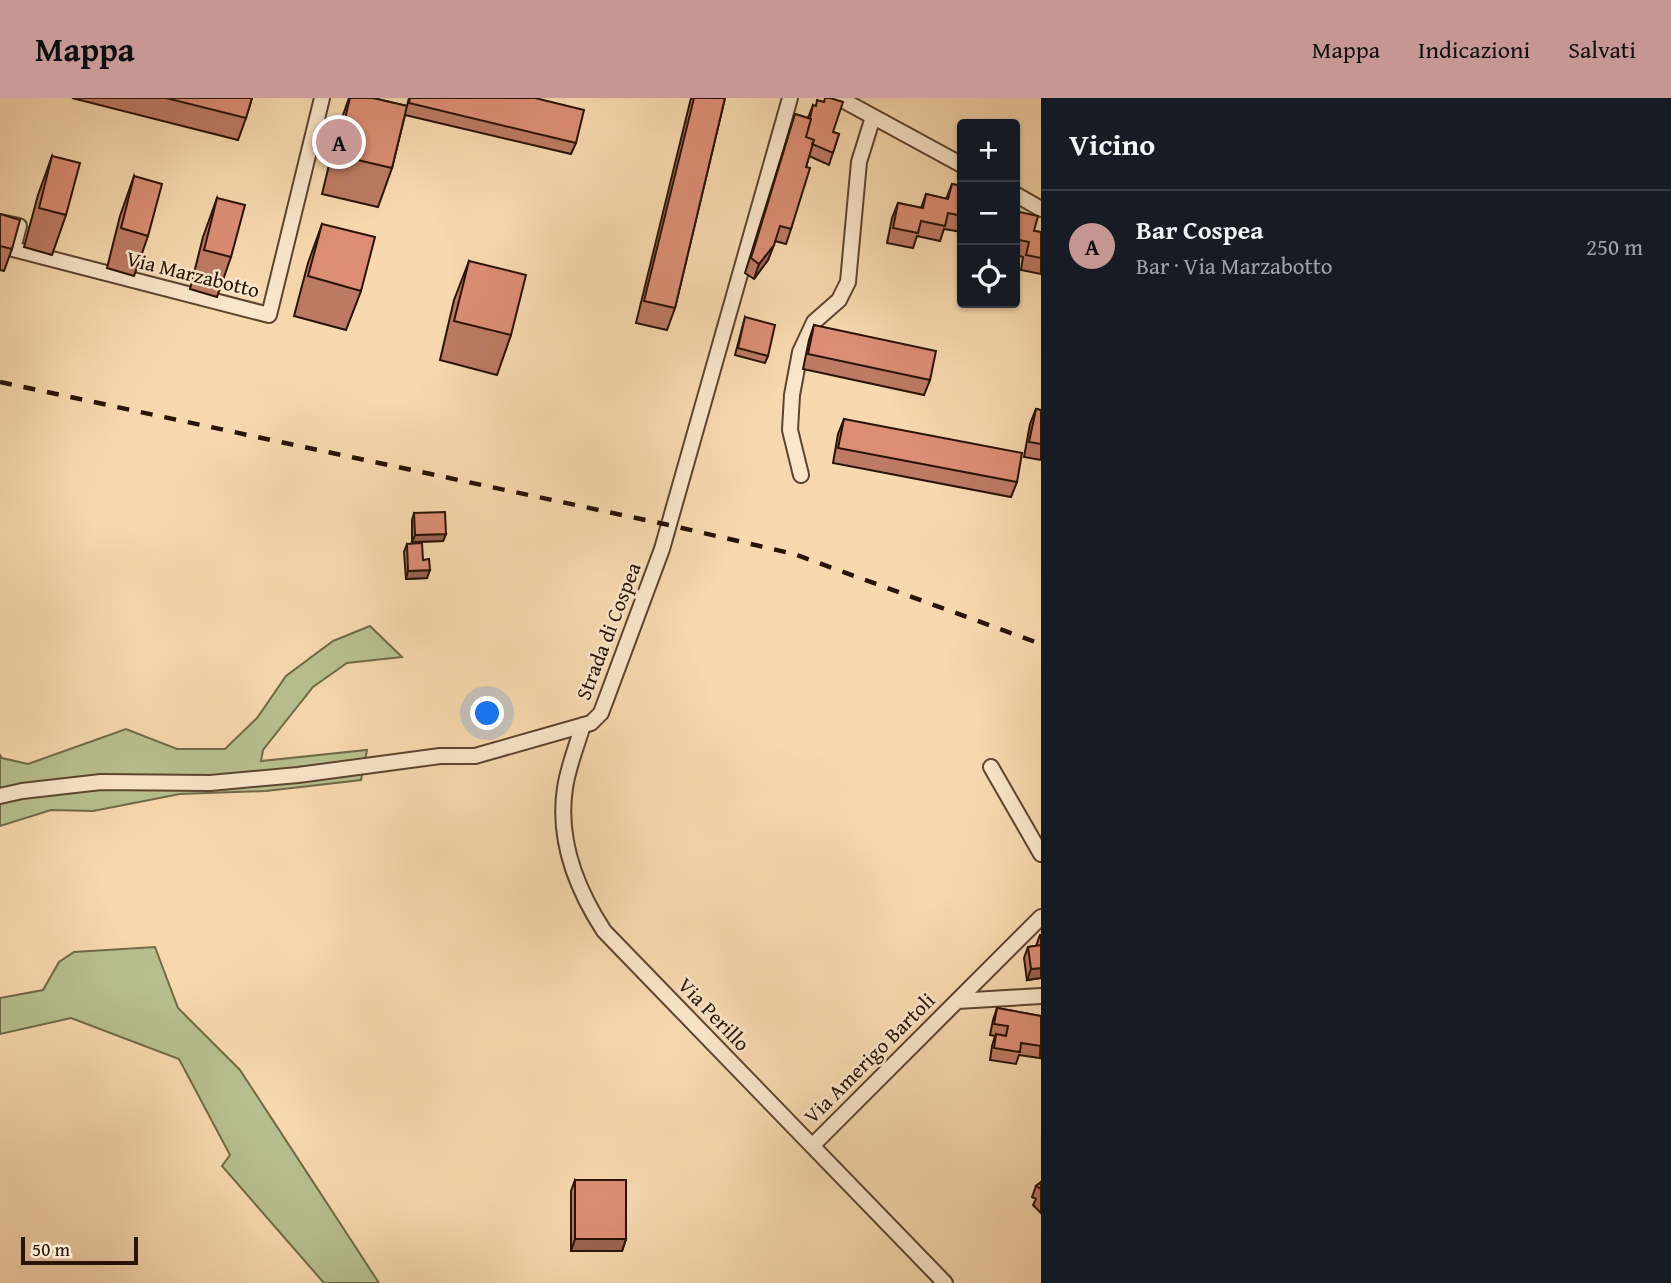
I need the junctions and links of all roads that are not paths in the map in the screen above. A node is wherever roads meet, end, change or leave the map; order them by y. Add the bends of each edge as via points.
1 (322, 98) edge
2 (790, 98) edge
3 (839, 98) edge
4 (873, 117) junction
5 (957, 162) edge
6 (1020, 197) edge
7 (1041, 209) edge
8 (0, 222) edge
9 (802, 475) dead end
10 (583, 725) junction
11 (991, 767) dead end
12 (0, 796) edge
13 (1041, 854) edge
14 (1041, 917) edge
15 (1041, 996) edge
16 (957, 1001) junction
17 (812, 1146) junction
18 (945, 1283) edge

1 - 8 street, Via Marzabotto via 269,315 13,250 19,226
2 - 10 street, Strada di Cospea via 662,549 601,713
3 - 4 street
4 - 5 street
4 - 9 street via 859,162 848,282 839,300 814,321 800,352 790,430
6 - 7 street
10 - 12 street, Strada di Cospea via 475,756 440,756 210,783 101,782
10 - 17 street, Via Perillo via 565,787 563,831 586,903 604,931
11 - 13 street
14 - 16 street, Via Amerigo Bartoli
15 - 16 street, Via Amerigo Bartoli
16 - 17 street, Via Amerigo Bartoli
17 - 18 street, Via Perillo

